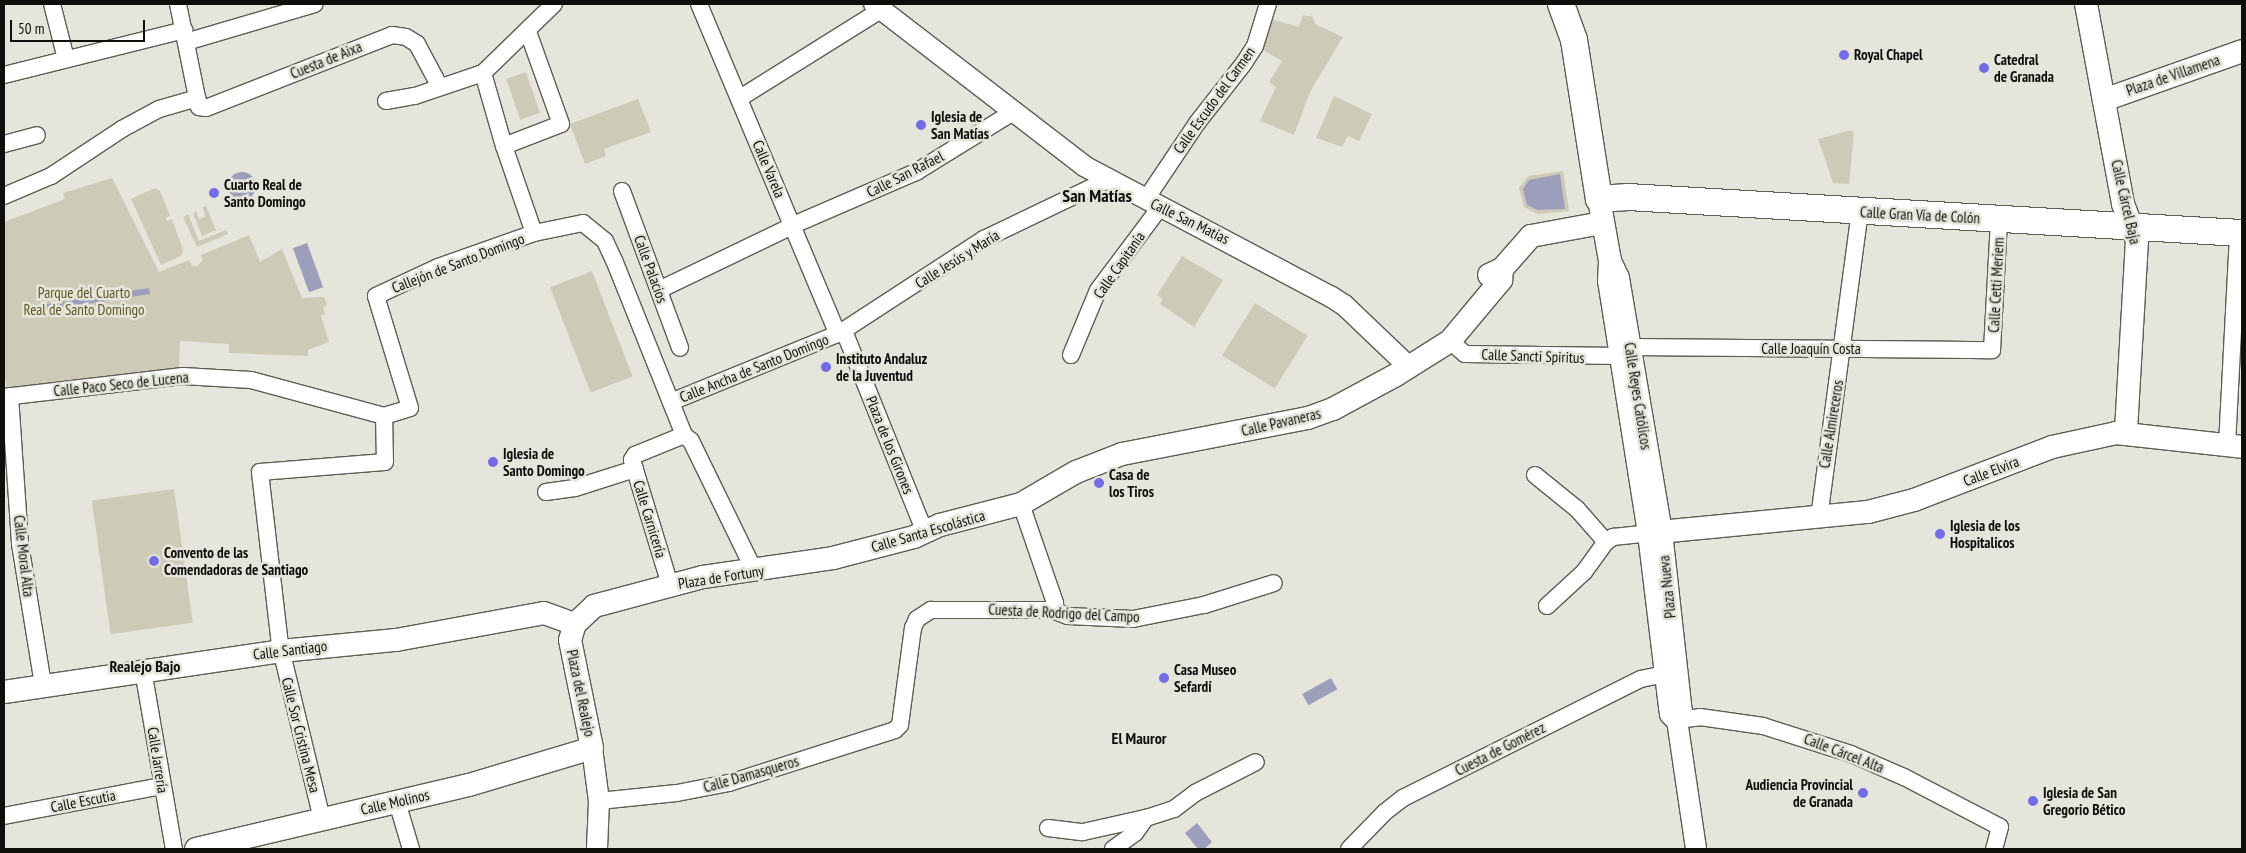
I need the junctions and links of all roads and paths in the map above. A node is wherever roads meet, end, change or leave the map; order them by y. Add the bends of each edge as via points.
1 (52, 4) edge
2 (178, 4) edge
3 (314, 4) edge
4 (554, 4) edge
5 (699, 4) edge
6 (1268, 4) edge
7 (1561, 4) edge
8 (2086, 4) edge
9 (877, 7) edge
10 (528, 32) junction
11 (185, 36) junction
12 (2242, 52) edge
13 (66, 59) junction
14 (483, 73) junction
15 (4, 75) edge
16 (440, 87) junction
17 (197, 98) junction
18 (740, 98) junction
19 (2104, 100) junction
20 (386, 101) dead end
21 (1013, 112) junction
22 (37, 135) dead end
23 (4, 144) edge
24 (504, 146) junction
25 (1107, 180) junction
26 (622, 191) dead end
27 (4, 196) edge
28 (1153, 202) junction
29 (1600, 211) junction
30 (1860, 211) junction
31 (1999, 219) junction
32 (793, 227) junction
33 (2132, 227) junction
34 (534, 233) junction
35 (2240, 233) edge
36 (1502, 269) junction
37 (659, 290) junction
38 (841, 333) junction
39 (1450, 340) junction
40 (680, 348) dead end
41 (1843, 350) junction
42 (1992, 350) joint
43 (1625, 352) junction
44 (1427, 353) junction
45 (1071, 355) dead end
46 (1409, 367) junction
47 (7, 397) edge
48 (671, 402) junction
49 (384, 416) junction
50 (2126, 433) junction
51 (684, 435) junction
52 (2234, 446) edge
53 (635, 469) junction
54 (1076, 472) joint
55 (1536, 475) dead end
56 (546, 492) dead end
57 (1021, 504) junction
58 (1819, 518) junction
59 (925, 532) junction
60 (1655, 532) junction
61 (1606, 542) junction
62 (764, 570) junction
63 (667, 576) junction
64 (1274, 583) dead end
65 (1548, 606) dead end
66 (1054, 610) junction
67 (575, 624) junction
68 (281, 651) junction
69 (144, 670) junction
70 (1665, 674) junction
71 (43, 685) junction
72 (4, 692) edge
73 (1677, 720) junction
74 (899, 728) joint
75 (592, 748) junction
76 (1256, 762) dead end
77 (162, 786) junction
78 (599, 801) junction
79 (397, 802) junction
80 (4, 816) edge
81 (1146, 818) junction
82 (322, 819) junction
83 (1048, 828) dead end
84 (174, 849) edge
85 (196, 849) edge
86 (411, 849) edge
87 (597, 849) edge
88 (1113, 849) edge
89 (1349, 849) edge
90 (1696, 849) edge
91 (1994, 849) edge

1 - 13 street
2 - 11 street
3 - 11 street
4 - 10 street
5 - 18 street, Calle Varela
6 - 28 street, Calle Escudo del Carmen via 1258,38 1244,63 1167,166
7 - 29 main road, Calle Reyes Católicos via 1574,40
8 - 19 main road, Calle Cárcel Baja
9 - 18 street via 812,56
9 - 21 street, Calle San Matías
10 - 14 street
10 - 24 street via 561,124
11 - 13 street
11 - 17 street
12 - 19 main road, Plaza de Villamena
13 - 15 street
14 - 16 street
14 - 24 street, Callejón de Santo Domingo
16 - 17 street, Cuesta de Aixa via 417,44 406,37 392,35 206,108 199,107
16 - 20 street
17 - 27 street via 159,109 122,129 51,176
18 - 32 street, Calle Varela
19 - 33 main road, Calle Cárcel Baja via 2123,204
21 - 25 street, Calle San Matías
21 - 32 street, Calle San Rafael via 916,172
22 - 23 street
24 - 34 street, Callejón de Santo Domingo
25 - 28 street, Calle San Matías
25 - 38 street, Calle Jesús y María via 984,239
26 - 37 street, Calle Palacios
28 - 45 street, Calle Capitanía via 1098,290
28 - 46 street, Calle San Matías via 1261,257 1344,305
29 - 30 main road, Calle Gran Vía de Colón via 1628,197
29 - 36 main road via 1531,236
29 - 43 main road, Calle Reyes Católicos via 1610,261 1609,281
30 - 31 main road, Calle Gran Vía de Colón
30 - 41 street, Calle Almireceros
31 - 33 main road, Calle Gran Vía de Colón
31 - 42 street, Calle Cetti Meriem
32 - 37 street, Calle San Rafael
32 - 38 street, Calle Varela
33 - 35 main road, Calle Gran Vía de Colón
33 - 50 main road, Calle Cárcel Baja via 2137,240
34 - 48 street, Callejón de Santo Domingo via 578,222 590,226 605,241
34 - 49 street, Callejón de Santo Domingo via 438,267 376,296 410,408
35 - 52 street
36 - 39 main road via 1501,280
36 - 44 main road via 1491,273 1430,341
37 - 40 street, Calle Palacios
38 - 48 street, Calle Ancha de Santo Domingo
38 - 59 street, Plaza de los Girones
39 - 43 street, Calle Sancti Spiritus via 1465,354
39 - 44 main road, Calle Pavaneras
41 - 42 street, Calle Joaquín Costa
41 - 43 street, Calle Joaquín Costa
41 - 58 street, Calle Almireceros
43 - 60 main road, Calle Reyes Católicos
44 - 46 main road, Calle Pavaneras
46 - 54 main road, Calle Pavaneras via 1333,409 1308,418 1122,454
47 - 49 street, Calle Paco Seco de Lucena via 183,376 251,380
47 - 71 street, Calle Moral Alta via 20,544
48 - 51 street
49 - 68 street, Calle Sor Cristina Mesa via 385,462 260,472
50 - 52 main road, Calle Elvira
50 - 58 main road, Calle Elvira via 2052,447 1914,500 1850,515
51 - 53 street via 635,455 632,460
51 - 62 street via 692,442 738,540
53 - 56 street via 575,488
53 - 63 street, Calle Carnicería
54 - 57 main road, Calle Santa Escolástica
55 - 61 street via 1577,509
57 - 59 main road, Calle Santa Escolástica via 940,525
57 - 66 street via 1056,602
58 - 60 main road, Calle Elvira
59 - 62 main road, Calle Santa Escolástica via 833,558
60 - 61 street via 1613,538
60 - 70 main road, Plaza Nueva
60 - 73 main road, Plaza Nueva via 1681,712
61 - 65 street via 1584,572
62 - 63 main road, Plaza de Fortuny
63 - 67 main road via 594,606
64 - 66 street, Cuesta de Rodrigo del Campo via 1204,605 1133,620 1068,616
66 - 74 street, Cuesta de Rodrigo del Campo via 939,609 924,613 913,628
67 - 68 main road, Calle Santiago via 544,613 396,640
67 - 75 main road, Plaza del Realejo via 570,640
68 - 69 main road, Calle Santiago
68 - 82 street, Calle Sor Cristina Mesa
69 - 71 main road, Calle Santiago
69 - 77 street, Calle Jarrería
70 - 73 main road, Plaza Nueva via 1671,714
70 - 89 street, Cuesta de Gomérez via 1640,679 1404,798 1385,812
71 - 72 main road, Calle Santiago
73 - 90 street, Plaza Nueva
73 - 91 street, Calle Cárcel Alta via 1700,717 1794,734 1904,777 2000,827
74 - 78 street, Calle Damasqueros via 729,783 677,793
75 - 78 street
75 - 79 main road, Calle Molinos
76 - 81 street via 1195,792 1174,809
77 - 80 street, Calle Escutia
77 - 84 street, Calle Jarrería
78 - 87 street
79 - 82 main road, Calle Molinos
79 - 86 street
81 - 83 street via 1083,832
81 - 88 street via 1135,833
82 - 85 main road, Calle Molinos

